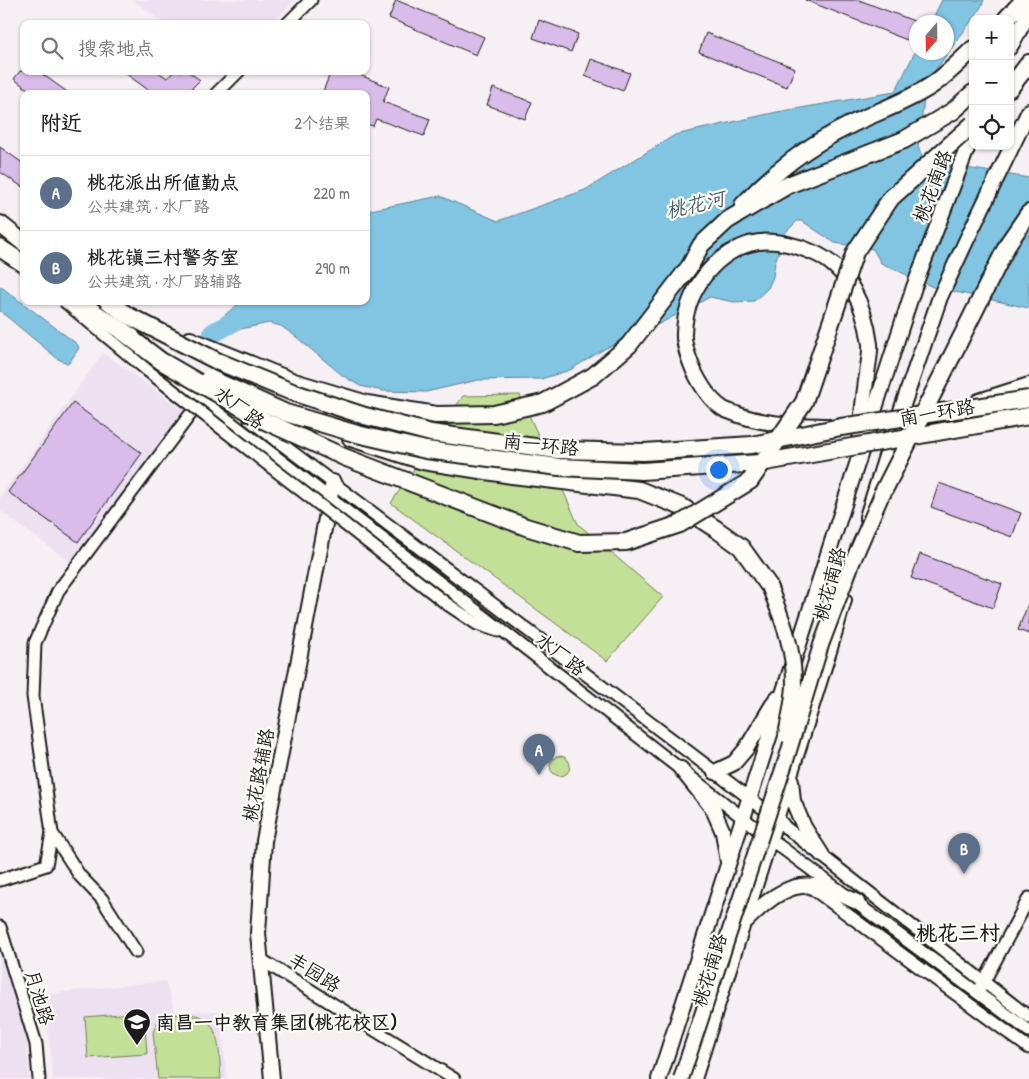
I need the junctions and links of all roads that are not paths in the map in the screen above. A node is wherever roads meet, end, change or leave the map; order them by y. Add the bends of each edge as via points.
1 (311, 0) edge
2 (1024, 0) edge
3 (1029, 13) edge
4 (1010, 15) edge
5 (291, 20) edge
6 (1014, 40) edge
7 (969, 53) edge
8 (1029, 63) edge
9 (234, 75) edge
10 (1014, 83) edge
11 (220, 90) edge
12 (969, 97) edge
13 (1029, 111) edge
14 (969, 128) edge
15 (969, 142) edge
16 (1029, 213) edge
17 (728, 220) junction
18 (0, 225) edge
19 (20, 240) edge
20 (0, 247) edge
21 (20, 262) edge
22 (69, 305) edge
23 (81, 305) edge
24 (82, 305) edge
25 (101, 305) edge
26 (113, 305) edge
27 (127, 315) junction
28 (123, 332) junction
29 (1029, 386) edge
30 (1029, 399) edge
31 (1029, 404) edge
32 (195, 408) junction
33 (953, 410) junction
34 (286, 413) junction
35 (1029, 416) edge
36 (899, 417) junction
37 (872, 418) junction
38 (1029, 424) edge
39 (841, 427) junction
40 (892, 437) junction
41 (865, 438) junction
42 (857, 462) junction
43 (333, 482) junction
44 (882, 494) joint
45 (330, 498) junction
46 (768, 586) joint
47 (507, 634) junction
48 (788, 679) junction
49 (681, 769) junction
50 (715, 772) junction
51 (791, 774) junction
52 (750, 799) junction
53 (744, 818) junction
54 (776, 819) junction
55 (52, 833) junction
56 (770, 839) junction
57 (822, 855) junction
58 (729, 867) junction
59 (0, 880) edge
60 (808, 885) junction
61 (1029, 898) edge
62 (856, 902) junction
63 (744, 923) junction
64 (0, 927) edge
65 (136, 952) dead end
66 (260, 959) junction
67 (982, 984) junction
68 (1029, 1010) edge
69 (1029, 1017) edge
70 (1029, 1031) edge
71 (1029, 1048) edge
72 (39, 1079) edge
73 (272, 1079) edge
74 (454, 1079) edge
75 (659, 1079) edge
76 (674, 1079) edge
77 (681, 1079) edge
78 (694, 1079) edge

1 - 5 street
2 - 4 highway
3 - 6 main road
7 - 17 highway via 931,86 849,125 798,154
8 - 10 highway
9 - 11 street
12 - 17 highway via 953,111 904,140 788,185
13 - 36 main road, 桃花南路 via 940,297
14 - 28 highway, bridge via 891,198 855,252 804,402 750,481 680,524 626,542 579,543 552,535 344,457 265,421 161,361
15 - 37 main road, 桃花南路 via 914,287
16 - 44 highway, bridge via 1009,242
17 - 27 highway, bridge via 702,245 690,266 629,345 593,376 543,403 494,414 436,415 367,404 294,382
18 - 19 highway
20 - 21 highway
22 - 32 street, bridge
23 - 45 street, 水厂路
24 - 28 highway, 南一环路, bridge
25 - 43 street, 水厂路
26 - 27 highway, 南一环路, bridge
27 - 39 highway, 南一环路, bridge via 217,361 292,392 431,433 558,450 644,452 752,445
28 - 34 highway, 南一环路, bridge via 213,380
29 - 33 highway, bridge
30 - 33 highway, 南一环路, bridge
31 - 36 main road
32 - 47 street, bridge via 447,604 477,624
32 - 55 street via 58,591 34,644 33,696
33 - 39 highway, 南一环路, bridge
34 - 35 highway, 南一环路, bridge via 426,450 559,467 642,471 760,463
34 - 46 highway, bridge via 369,445 423,461 639,490 682,507 741,547
36 - 37 main road
36 - 40 main road, 桃花南路
37 - 41 main road, 桃花南路
38 - 40 main road
39 - 42 main road, bridge via 752,420 723,409 701,386 683,335 687,305 703,276 726,256 749,244 794,245 820,255 840,270 854,290 864,311 870,346
40 - 41 main road
40 - 51 main road, 桃花南路
41 - 42 main road, 桃花南路
42 - 48 main road, 桃花南路
43 - 45 main road, 桃花路辅路
43 - 50 street, 水厂路
44 - 77 main road, bridge via 820,645 787,757
45 - 47 street, 水厂路
45 - 66 main road, 桃花路辅路 via 264,841 258,933
46 - 76 main road, bridge via 783,621 792,656 794,686 783,754
47 - 49 street, 水厂路
48 - 50 main road via 746,749 734,763
48 - 52 main road, 桃花南路
49 - 53 street, 水厂路
49 - 58 main road via 713,808 723,832
50 - 52 street, 水厂路
51 - 54 main road, 桃花南路
51 - 57 main road via 793,801 804,827
52 - 53 main road, 桃花南路
52 - 54 street, 水厂路
53 - 56 street, 水厂路
53 - 58 main road, 桃花南路
54 - 56 main road, 桃花南路
54 - 57 street, 水厂路
55 - 59 street via 46,865
55 - 65 street via 80,876 102,899
56 - 62 street, 水厂路
56 - 63 main road, 桃花南路
57 - 67 street, 水厂路
58 - 75 main road, 桃花南路
60 - 62 main road via 824,888
60 - 63 main road via 788,889 765,902
60 - 71 street
61 - 67 street
62 - 67 street, 水厂路
63 - 78 main road, 桃花南路
64 - 72 street, 月池路 via 36,1044
66 - 73 main road, 桃花路辅路
66 - 74 street, 丰园路
67 - 68 street
67 - 69 street, 水厂路
67 - 70 street, 水厂路

